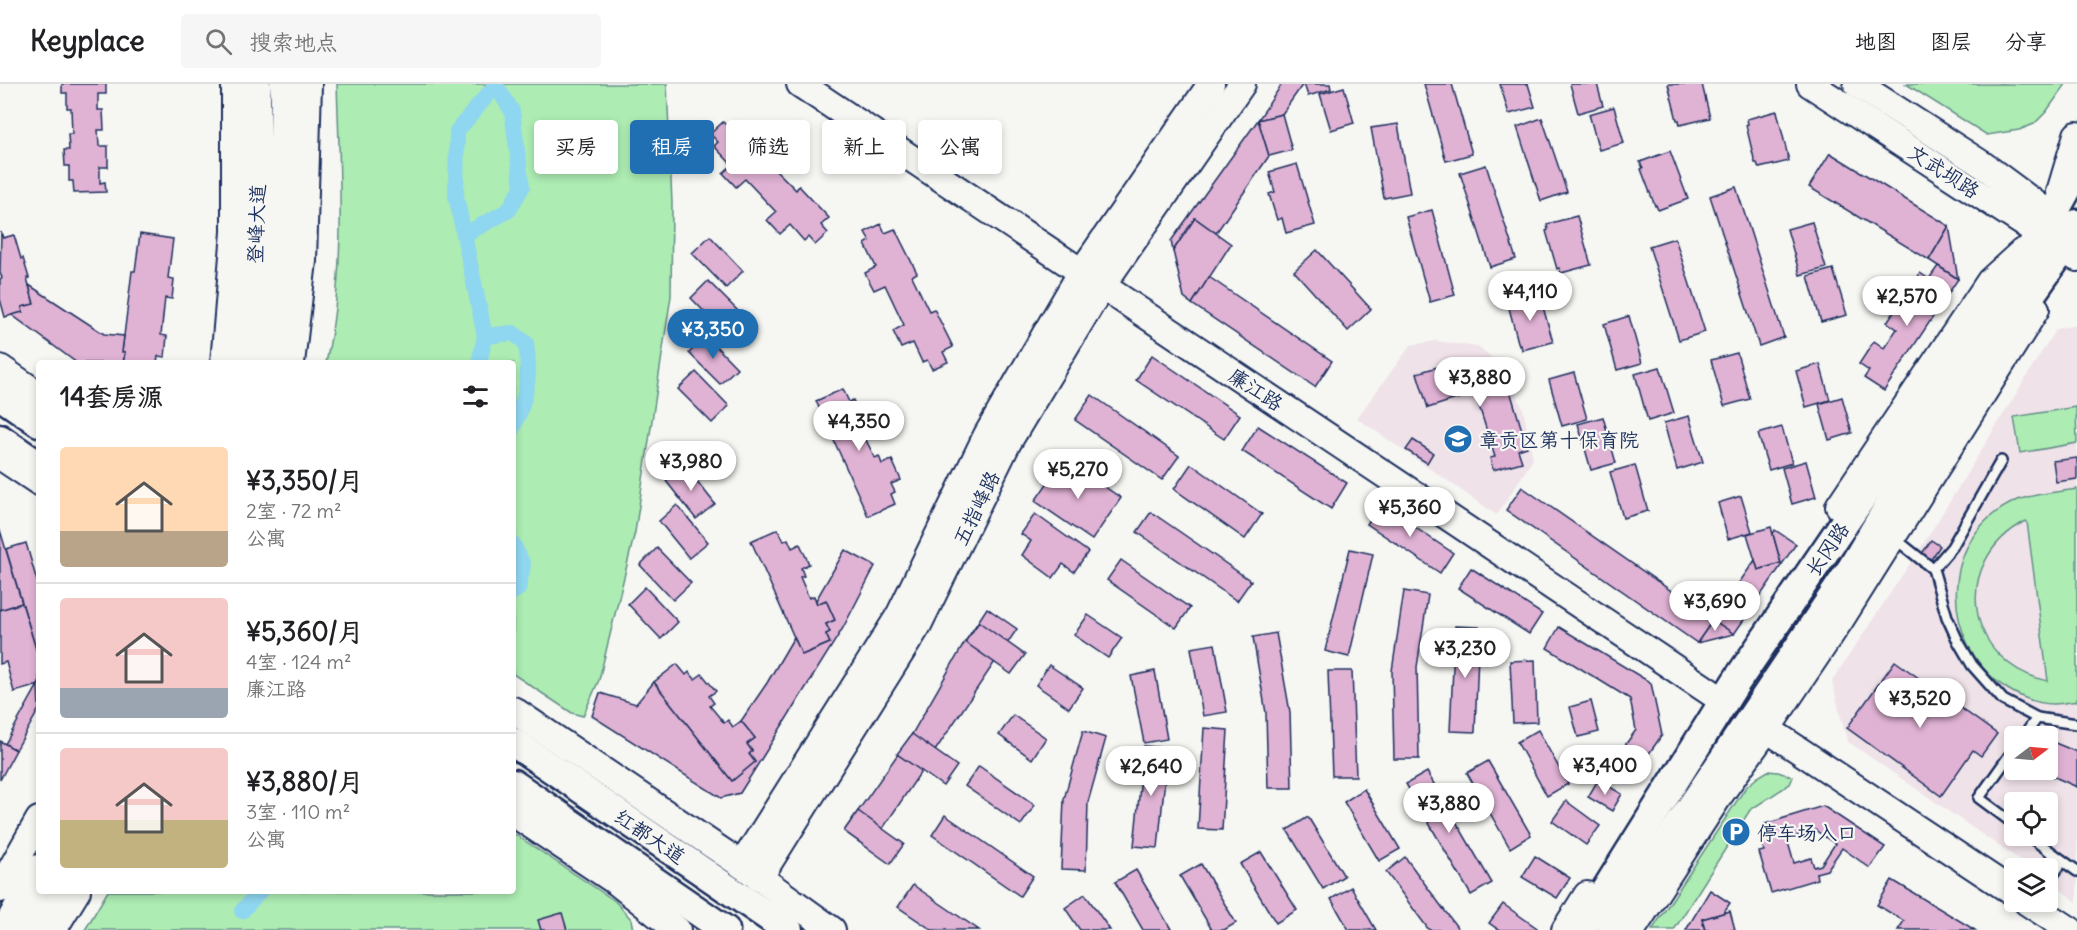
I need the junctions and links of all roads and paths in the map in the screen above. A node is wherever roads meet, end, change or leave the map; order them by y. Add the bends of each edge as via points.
1 (236, 84) edge
2 (256, 84) edge
3 (284, 84) edge
4 (308, 84) edge
5 (800, 84) edge
6 (1211, 84) edge
7 (1242, 84) edge
8 (1810, 84) edge
9 (1857, 84) edge
10 (2077, 135) edge
11 (2077, 171) edge
12 (2067, 234) edge
13 (1091, 280) junction
14 (224, 360) edge
15 (242, 360) edge
16 (268, 360) edge
17 (291, 360) edge
18 (0, 368) edge
19 (36, 393) edge
20 (0, 395) edge
21 (36, 420) edge
22 (1933, 433) junction
23 (0, 439) edge
24 (0, 456) edge
25 (2001, 461) dead end
26 (36, 463) edge
27 (36, 480) edge
28 (1926, 484) junction
29 (1893, 536) junction
30 (1852, 568) junction
31 (1933, 569) junction
32 (1839, 622) junction
33 (1713, 694) junction
34 (2037, 718) junction
35 (2077, 724) edge
36 (519, 725) edge
37 (2031, 726) edge
38 (1767, 729) junction
39 (2004, 763) edge
40 (1669, 764) junction
41 (516, 786) edge
42 (1719, 796) junction
43 (516, 815) edge
44 (2004, 817) edge
45 (1648, 823) junction
46 (36, 825) edge
47 (1676, 830) junction
48 (2043, 846) edge
49 (2063, 861) junction
50 (2058, 868) edge
51 (751, 871) junction
52 (2077, 871) edge
53 (36, 875) edge
54 (2004, 885) edge
55 (0, 889) edge
56 (51, 894) edge
57 (75, 894) edge
58 (2044, 912) edge
59 (6, 930) edge
60 (32, 930) edge
61 (53, 930) edge
62 (677, 930) edge
63 (725, 930) edge
64 (788, 930) edge
65 (832, 930) edge
66 (1565, 930) edge
67 (1581, 930) edge
68 (1612, 930) edge
69 (1632, 930) edge
70 (2070, 930) edge

1 - 14 street via 235,232
2 - 15 main road, 登峰大道 via 258,235
3 - 16 main road, 登峰大道 via 281,235
4 - 17 street via 303,261
5 - 13 street, 廉江路
6 - 13 street, 五指峰路
7 - 13 street, 五指峰路
8 - 12 street, 文武坝路 via 1969,188
9 - 12 street, 文武坝路 via 1983,165
10 - 12 street
11 - 12 main road, 长冈路
12 - 22 main road, 长冈路
12 - 28 street via 2035,310
12 - 33 street via 1990,281
12 - 45 main road, 长冈路 via 1736,682
13 - 33 street, 廉江路
13 - 51 street, 五指峰路 via 918,625
18 - 19 street
20 - 21 main road
22 - 28 main road
22 - 30 main road, 长冈路
23 - 26 main road
24 - 27 street
25 - 31 lane via 1952,547
28 - 29 street
29 - 31 lane
29 - 32 street
30 - 32 main road
30 - 47 main road, 长冈路
31 - 34 lane via 1947,617 1972,665 2003,700
32 - 38 street
33 - 40 street
34 - 35 lane
34 - 37 lane
36 - 51 street
36 - 64 main road, 红都大道
38 - 42 street
38 - 54 street
39 - 44 lane via 1979,798
40 - 45 main road
40 - 66 street
41 - 63 main road, 红都大道
42 - 47 main road
42 - 69 street
43 - 62 street via 618,883
45 - 67 main road, 长冈路
46 - 55 street
47 - 68 main road, 长冈路
48 - 49 lane
49 - 50 lane
49 - 52 lane
51 - 65 street
53 - 59 main road
56 - 60 main road
57 - 61 street
58 - 70 street

